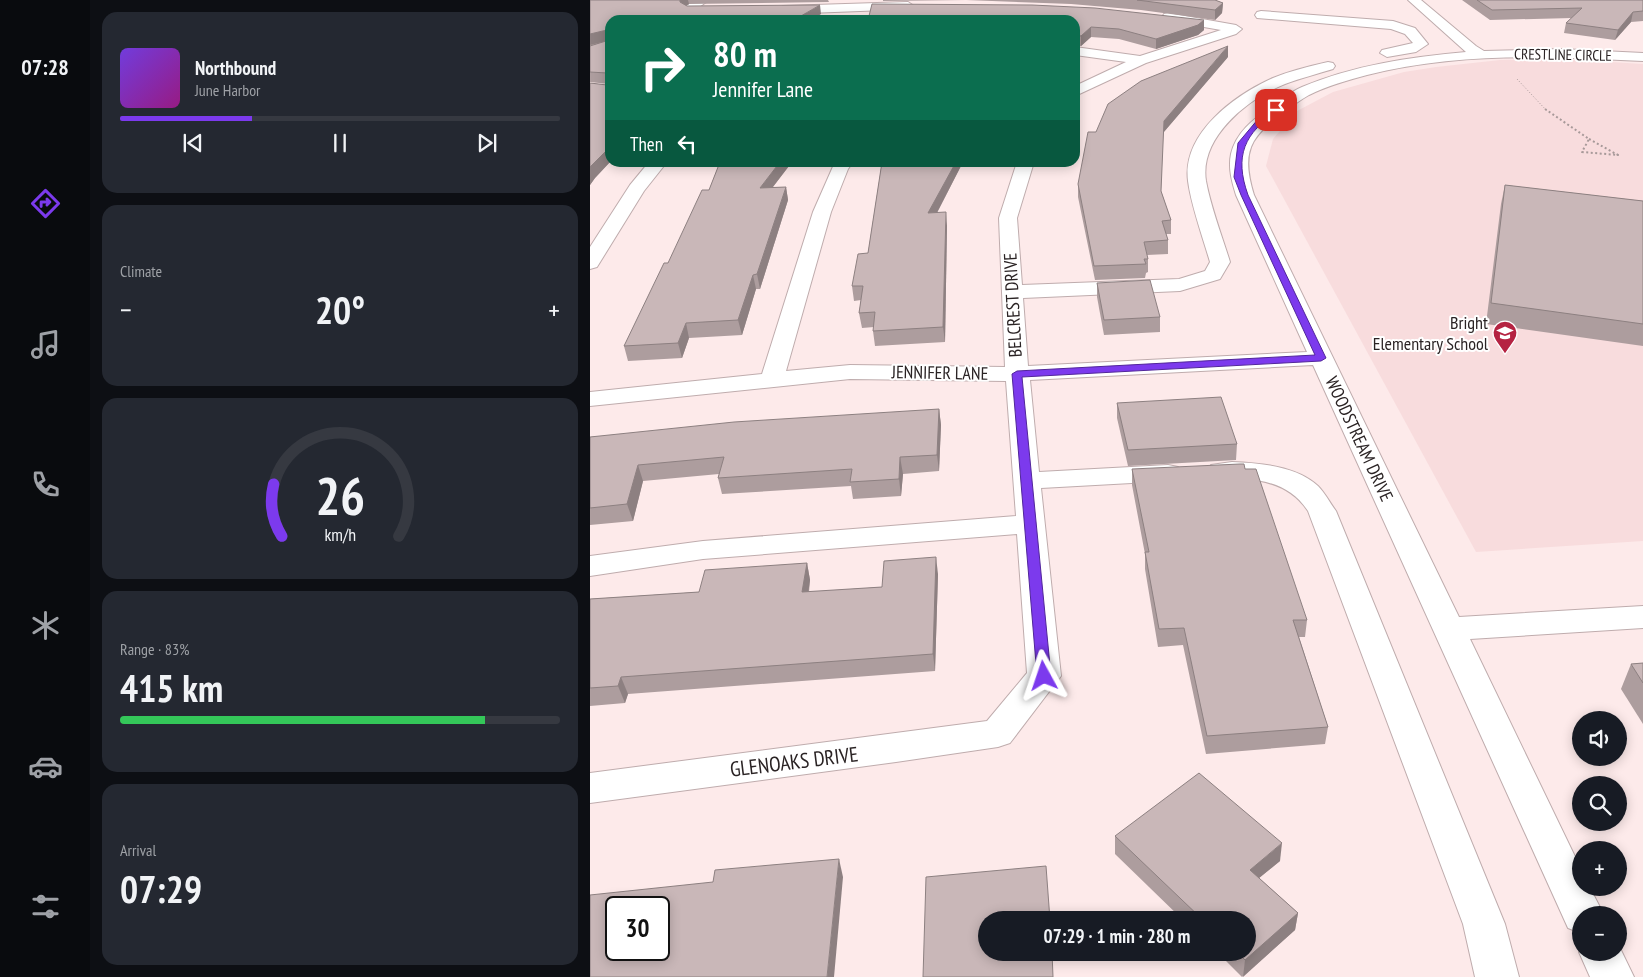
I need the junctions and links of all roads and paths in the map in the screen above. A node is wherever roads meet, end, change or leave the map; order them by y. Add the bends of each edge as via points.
1 (1414, 0) edge
2 (705, 5) edge
3 (922, 6) edge
4 (769, 10) edge
5 (680, 15) edge
6 (1158, 16) edge
7 (1252, 18) junction
8 (1080, 52) edge
9 (1482, 55) junction
10 (1643, 58) edge
11 (1141, 60) junction
12 (1513, 72) dead end
13 (1080, 90) edge
14 (1589, 139) junction
15 (655, 167) edge
16 (841, 167) edge
17 (1024, 167) edge
18 (590, 263) edge
19 (1013, 292) junction
20 (1321, 358) junction
21 (1017, 374) junction
22 (772, 379) junction
23 (590, 399) edge
24 (1027, 481) junction
25 (1031, 524) junction
26 (590, 566) edge
27 (1643, 617) edge
28 (1449, 629) junction
29 (998, 733) joint
30 (590, 788) edge
31 (1578, 906) edge
32 (1604, 961) edge
33 (1497, 977) edge
34 (1612, 977) edge

1 - 9 street
2 - 5 street
3 - 4 street
6 - 7 street
7 - 11 street
7 - 19 street via 1393,25 1410,31 1422,44 1279,81 1244,100 1208,133 1198,159 1197,180 1220,262 1214,275 1180,285
8 - 11 street
9 - 10 street, CRESTLINE CIRCLE via 1589,54
9 - 20 street, WOODSTREAM DRIVE via 1362,72 1305,92 1262,119 1241,143 1238,177 1244,195
11 - 13 street
12 - 14 path via 1547,112
14 - 14 path via 1604,147 1618,155 1582,152
15 - 18 street via 636,189
16 - 22 street via 822,212
17 - 19 street, BELCREST DRIVE via 1008,218
19 - 21 street, BELCREST DRIVE
20 - 21 street, JENNIFER LANE
20 - 28 street, WOODSTREAM DRIVE
21 - 22 street, JENNIFER LANE via 850,372
21 - 24 street, BELCREST DRIVE
22 - 23 street, JENNIFER LANE
24 - 25 street, BELCREST DRIVE
24 - 33 street via 1239,470 1278,475 1307,490 1322,511 1477,906
25 - 26 street via 703,550
25 - 29 street, BELCREST DRIVE via 1044,676
27 - 28 street
28 - 31 street, WOODSTREAM DRIVE
29 - 30 street, GLENOAKS DRIVE via 907,748
32 - 34 street

